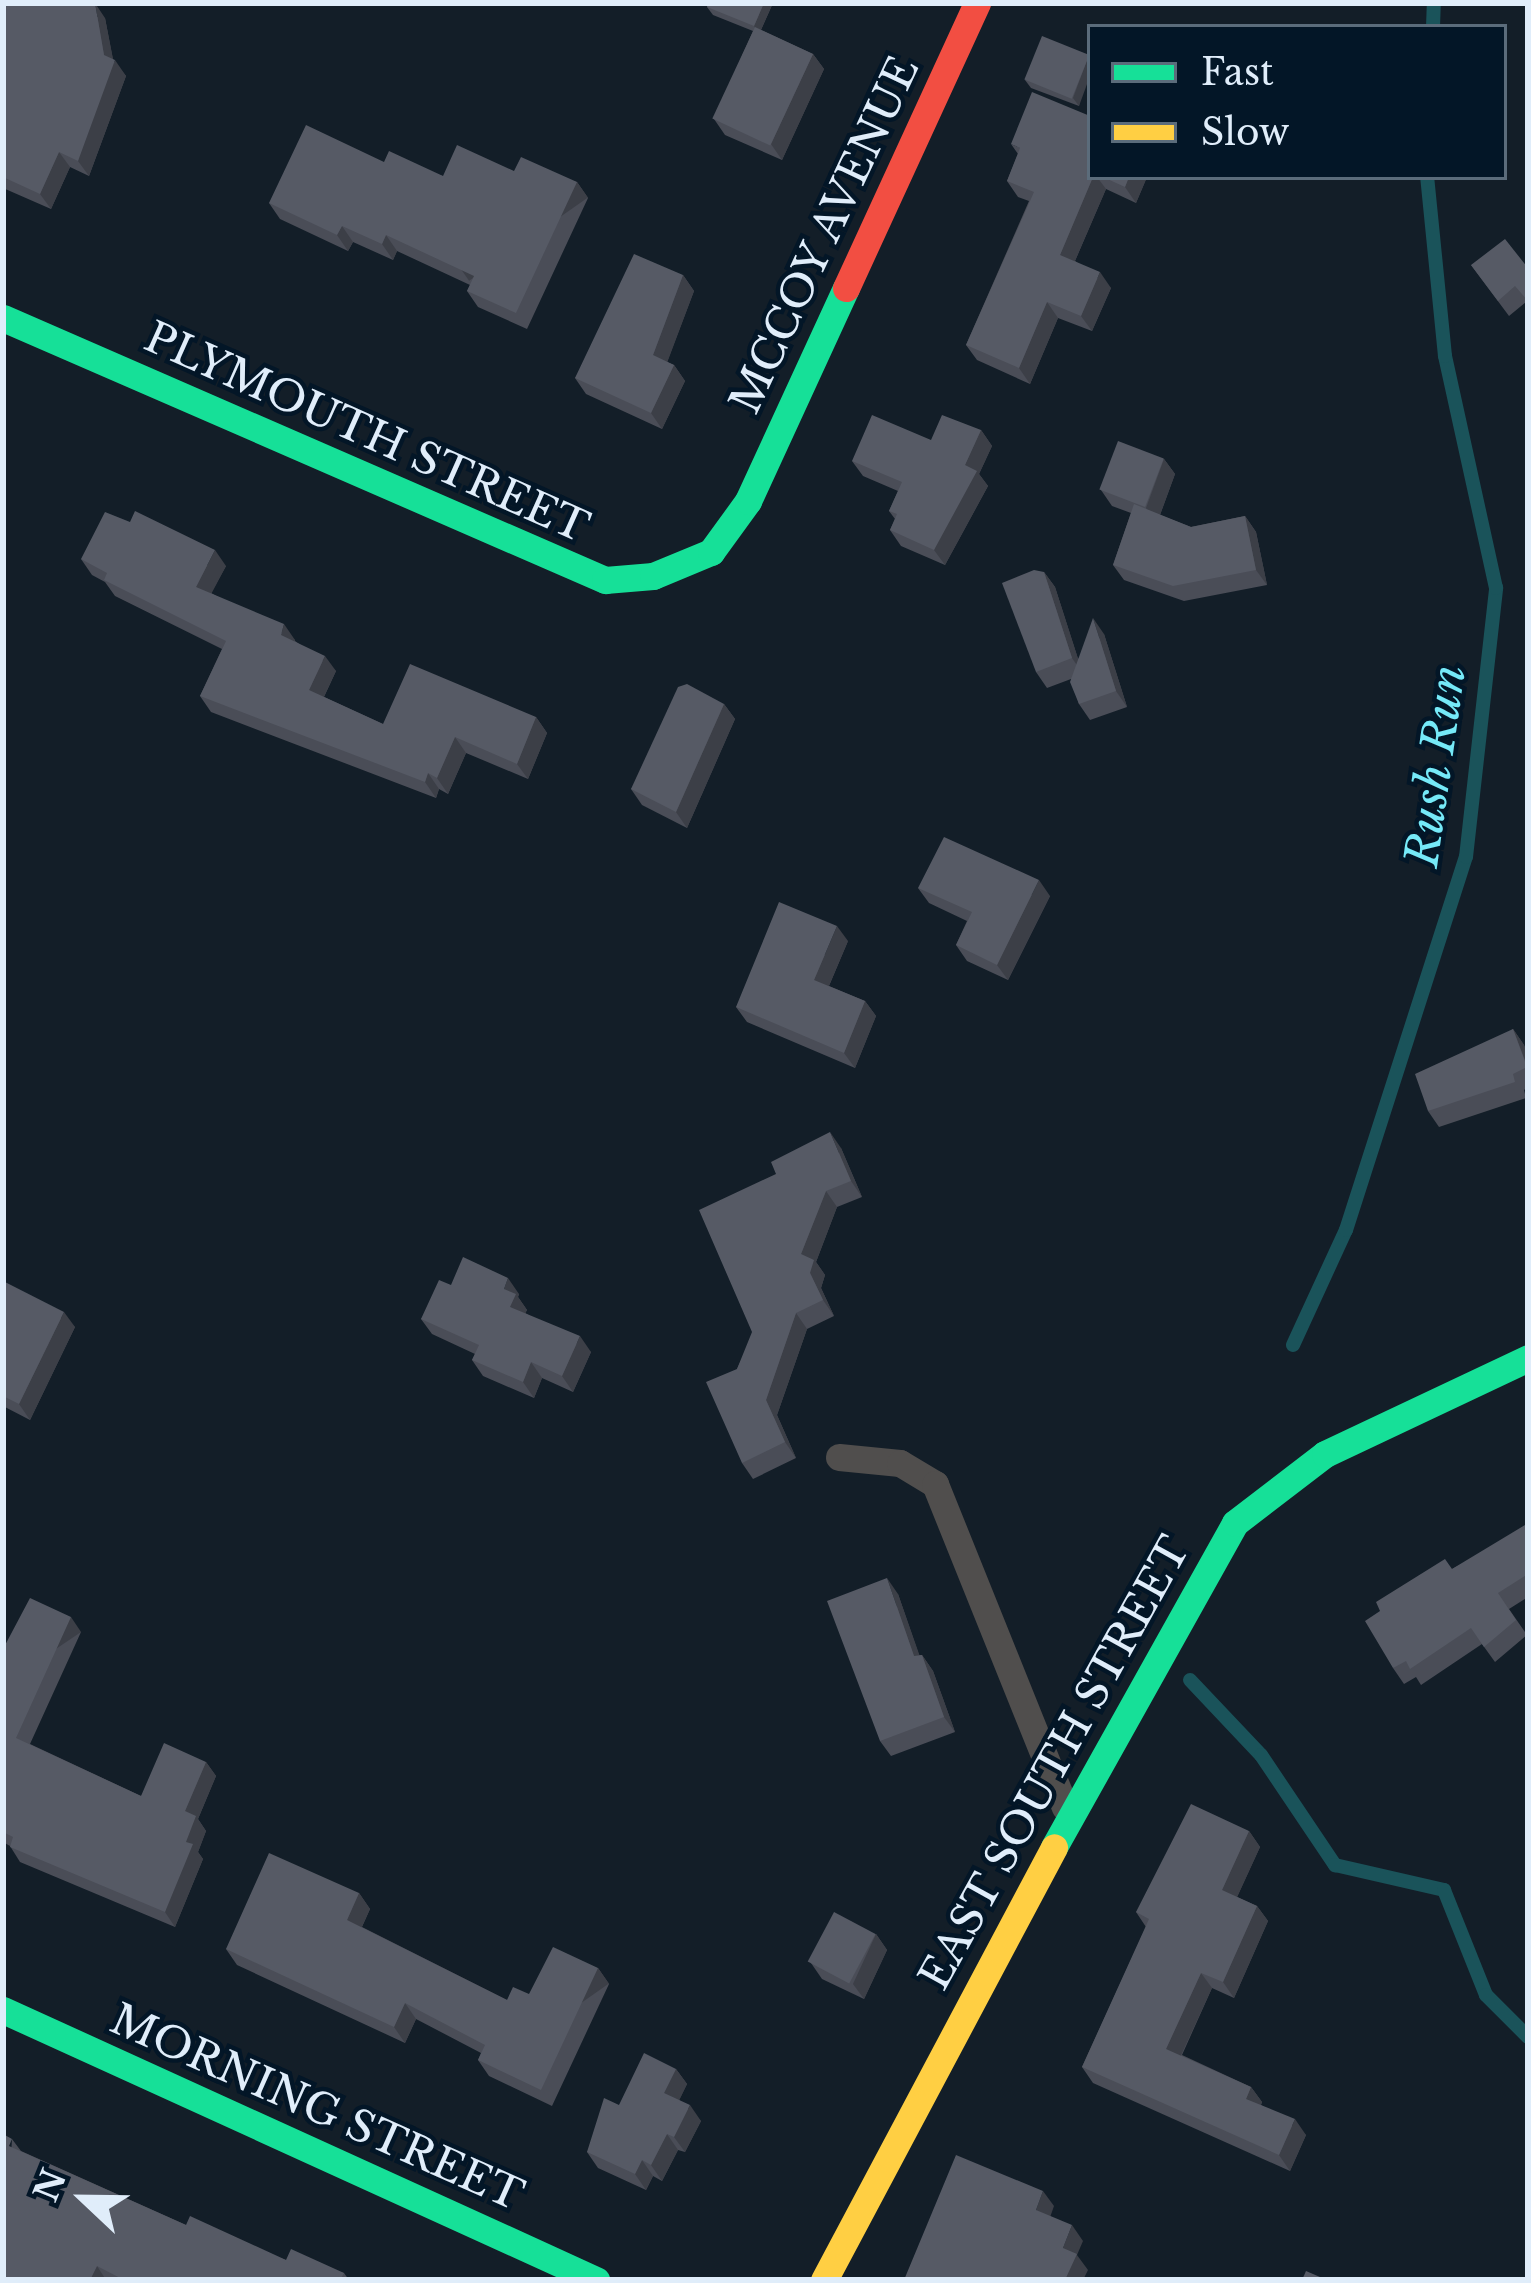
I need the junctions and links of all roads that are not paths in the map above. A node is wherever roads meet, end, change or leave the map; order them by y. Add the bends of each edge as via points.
1 (977, 3) edge
2 (3, 318) edge
3 (748, 501) joint
4 (1528, 1358) edge
5 (839, 1457) dead end
6 (1069, 1816) junction
7 (3, 2010) edge
8 (596, 2280) edge
9 (824, 2280) edge

1 - 3 street, MCCOY AVENUE
2 - 3 street, PLYMOUTH STREET via 502,542 605,580 653,575 711,552
4 - 6 street, EAST SOUTH STREET via 1325,1454 1234,1523
5 - 6 lane via 900,1463 935,1484
6 - 9 street, EAST SOUTH STREET
7 - 8 street, MORNING STREET

